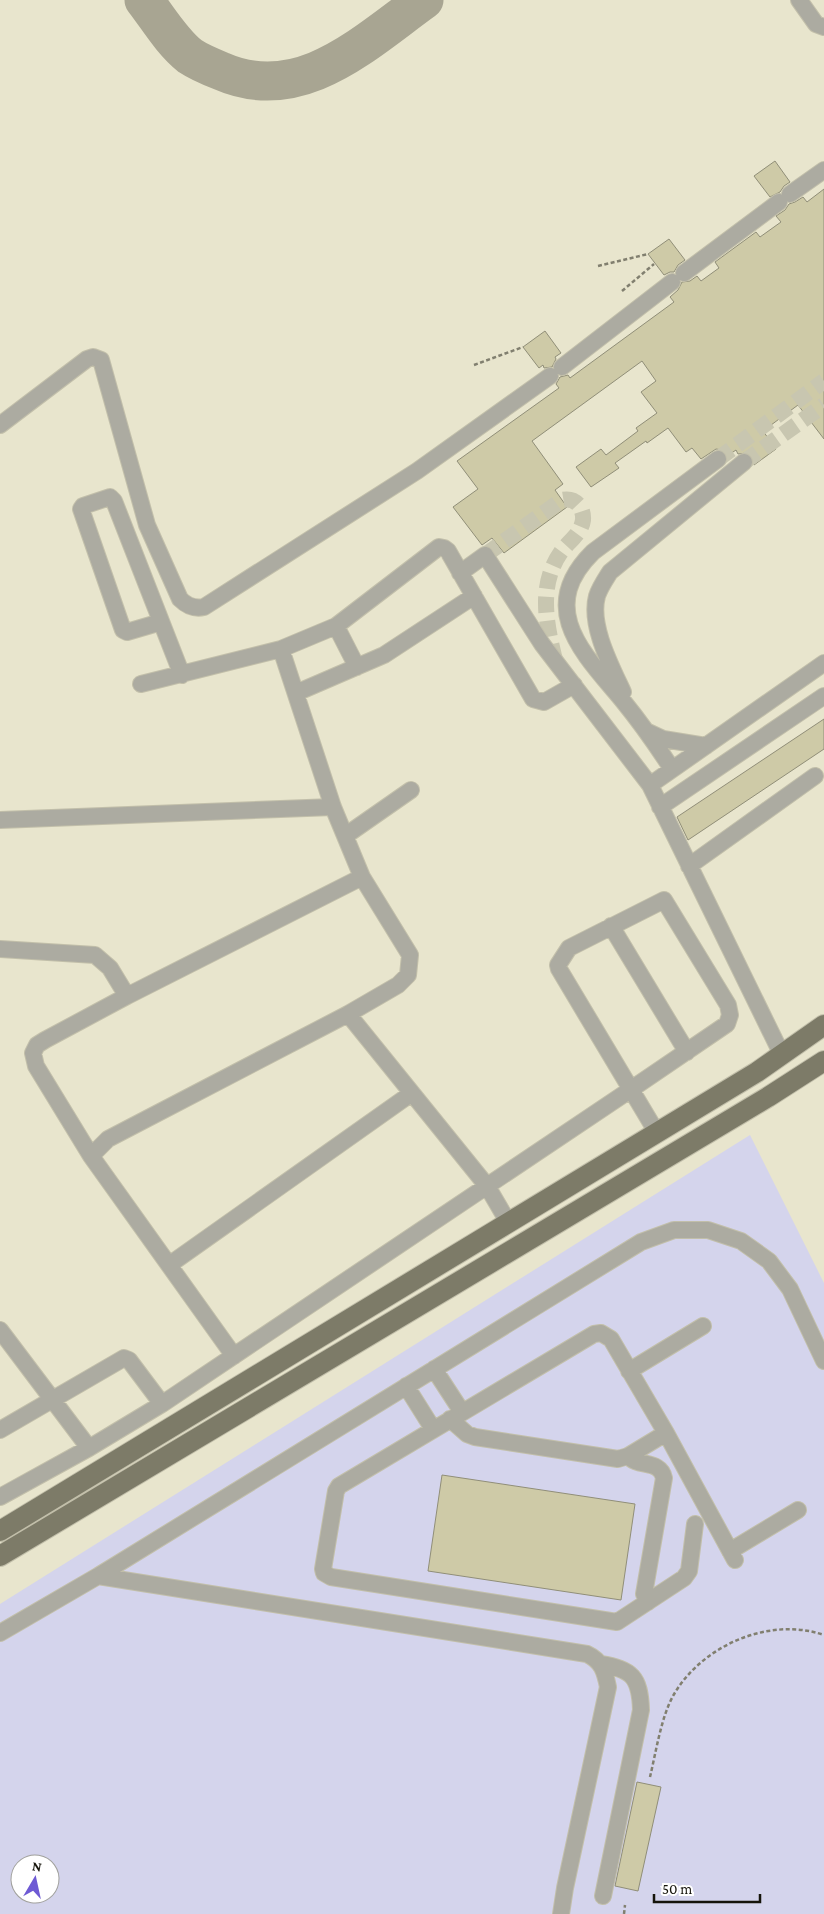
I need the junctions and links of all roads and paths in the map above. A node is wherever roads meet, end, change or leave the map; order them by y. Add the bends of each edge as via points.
1 (799, 0) edge
2 (824, 31) edge
3 (824, 170) edge
4 (648, 254) dead end
5 (654, 264) dead end
6 (598, 266) dead end
7 (622, 291) dead end
8 (523, 347) dead end
9 (474, 365) dead end
10 (0, 426) edge
11 (718, 459) tunnel mouth
12 (744, 462) tunnel mouth
13 (460, 573) junction
14 (474, 596) junction
15 (161, 622) junction
16 (336, 626) junction
17 (281, 649) junction
18 (357, 667) junction
19 (818, 667) edge
20 (182, 675) junction
21 (141, 684) dead end
22 (574, 685) junction
23 (824, 690) edge
24 (296, 694) junction
25 (824, 696) edge
26 (635, 716) junction
27 (647, 731) junction
28 (706, 746) junction
29 (672, 769) junction
30 (815, 776) dead end
31 (650, 785) junction
32 (411, 790) dead end
33 (333, 807) junction
34 (660, 807) junction
35 (0, 820) edge
36 (344, 836) junction
37 (689, 866) junction
38 (362, 877) junction
39 (611, 926) junction
40 (0, 949) edge
41 (750, 990) junction
42 (127, 996) junction
43 (728, 1005) junction
44 (348, 1014) junction
45 (824, 1025) edge
46 (687, 1052) junction
47 (782, 1055) junction
48 (824, 1061) edge
49 (630, 1090) junction
50 (412, 1093) junction
51 (657, 1133) junction
52 (91, 1156) junction
53 (487, 1186) junction
54 (508, 1222) junction
55 (169, 1265) junction
56 (704, 1326) dead end
57 (0, 1330) edge
58 (234, 1356) junction
59 (824, 1361) edge
60 (434, 1369) junction
61 (629, 1371) junction
62 (406, 1386) junction
63 (51, 1398) junction
64 (162, 1404) junction
65 (456, 1416) junction
66 (433, 1429) junction
67 (0, 1430) edge
68 (666, 1433) junction
69 (89, 1448) junction
70 (628, 1456) junction
71 (0, 1497) edge
72 (798, 1510) dead end
73 (695, 1524) dead end
74 (0, 1531) edge
75 (0, 1556) edge
76 (98, 1576) junction
77 (648, 1602) junction
78 (0, 1633) edge
79 (824, 1635) edge
80 (600, 1664) junction
81 (650, 1777) dead end
82 (603, 1896) dead end
83 (625, 1904) dead end
84 (562, 1914) edge
85 (624, 1914) edge

1 - 2 street
3 - 10 street via 417,471 198,609 180,599 147,525 101,360 93,356 88,359
4 - 6 path
5 - 7 path
8 - 9 path
11 - 26 street via 592,552 577,570 569,591 567,614 573,636
12 - 26 street via 610,572 601,586 597,597 597,622 606,656
13 - 14 street
13 - 16 street via 448,551 439,547
13 - 22 street via 485,555
14 - 18 street via 384,655
14 - 22 street via 533,699 544,702
15 - 15 street via 114,501 110,497 83,506 81,510 123,630 127,632
15 - 20 street
16 - 17 street
16 - 18 street
17 - 20 street
17 - 24 street
18 - 24 street
19 - 23 street
19 - 28 street
20 - 21 street
22 - 31 street
24 - 33 street
25 - 34 street
26 - 27 street
27 - 28 street via 663,739
27 - 29 street
28 - 29 street
29 - 31 street
30 - 37 street
31 - 34 street
32 - 36 street
33 - 35 street
33 - 36 street
34 - 37 street
36 - 38 street
37 - 41 street
38 - 42 street
38 - 44 street via 410,955 410,964 408,975 398,985
39 - 43 street via 664,900
39 - 46 street
39 - 49 street via 569,948 558,965
40 - 42 street via 95,955 110,968
41 - 43 street
41 - 47 street
42 - 52 street via 45,1040 33,1053 36,1066
43 - 46 street via 728,1024
44 - 50 street
44 - 52 street via 108,1139
45 - 47 main road
46 - 49 street
47 - 51 main road
48 - 75 main road
49 - 51 street
49 - 53 street
50 - 53 street
50 - 55 street
51 - 54 main road
52 - 55 street
53 - 54 street
53 - 58 street
54 - 74 main road
55 - 58 street
56 - 61 street
57 - 63 street
58 - 64 street
59 - 60 street via 790,1289 769,1261 741,1241 708,1230 674,1230 641,1242
60 - 62 street
60 - 65 street
61 - 65 street via 611,1339 601,1333 594,1334
61 - 68 street
62 - 66 street
62 - 76 street
63 - 64 street via 124,1358 129,1360
63 - 67 street
63 - 69 street
64 - 69 street
65 - 66 street
65 - 70 street via 466,1434 475,1437 618,1460
66 - 77 street via 339,1486 323,1569 328,1576 617,1622
68 - 70 street
68 - 72 street via 732,1556
69 - 71 street
70 - 77 street via 633,1461 659,1468 664,1478 644,1594
73 - 77 street via 687,1575
76 - 78 street
76 - 80 street via 587,1654
79 - 81 path via 812,1631 771,1630 732,1641 698,1664 673,1696
80 - 82 street via 617,1667 630,1674 641,1694 641,1710
80 - 84 street via 608,1687
83 - 85 path

